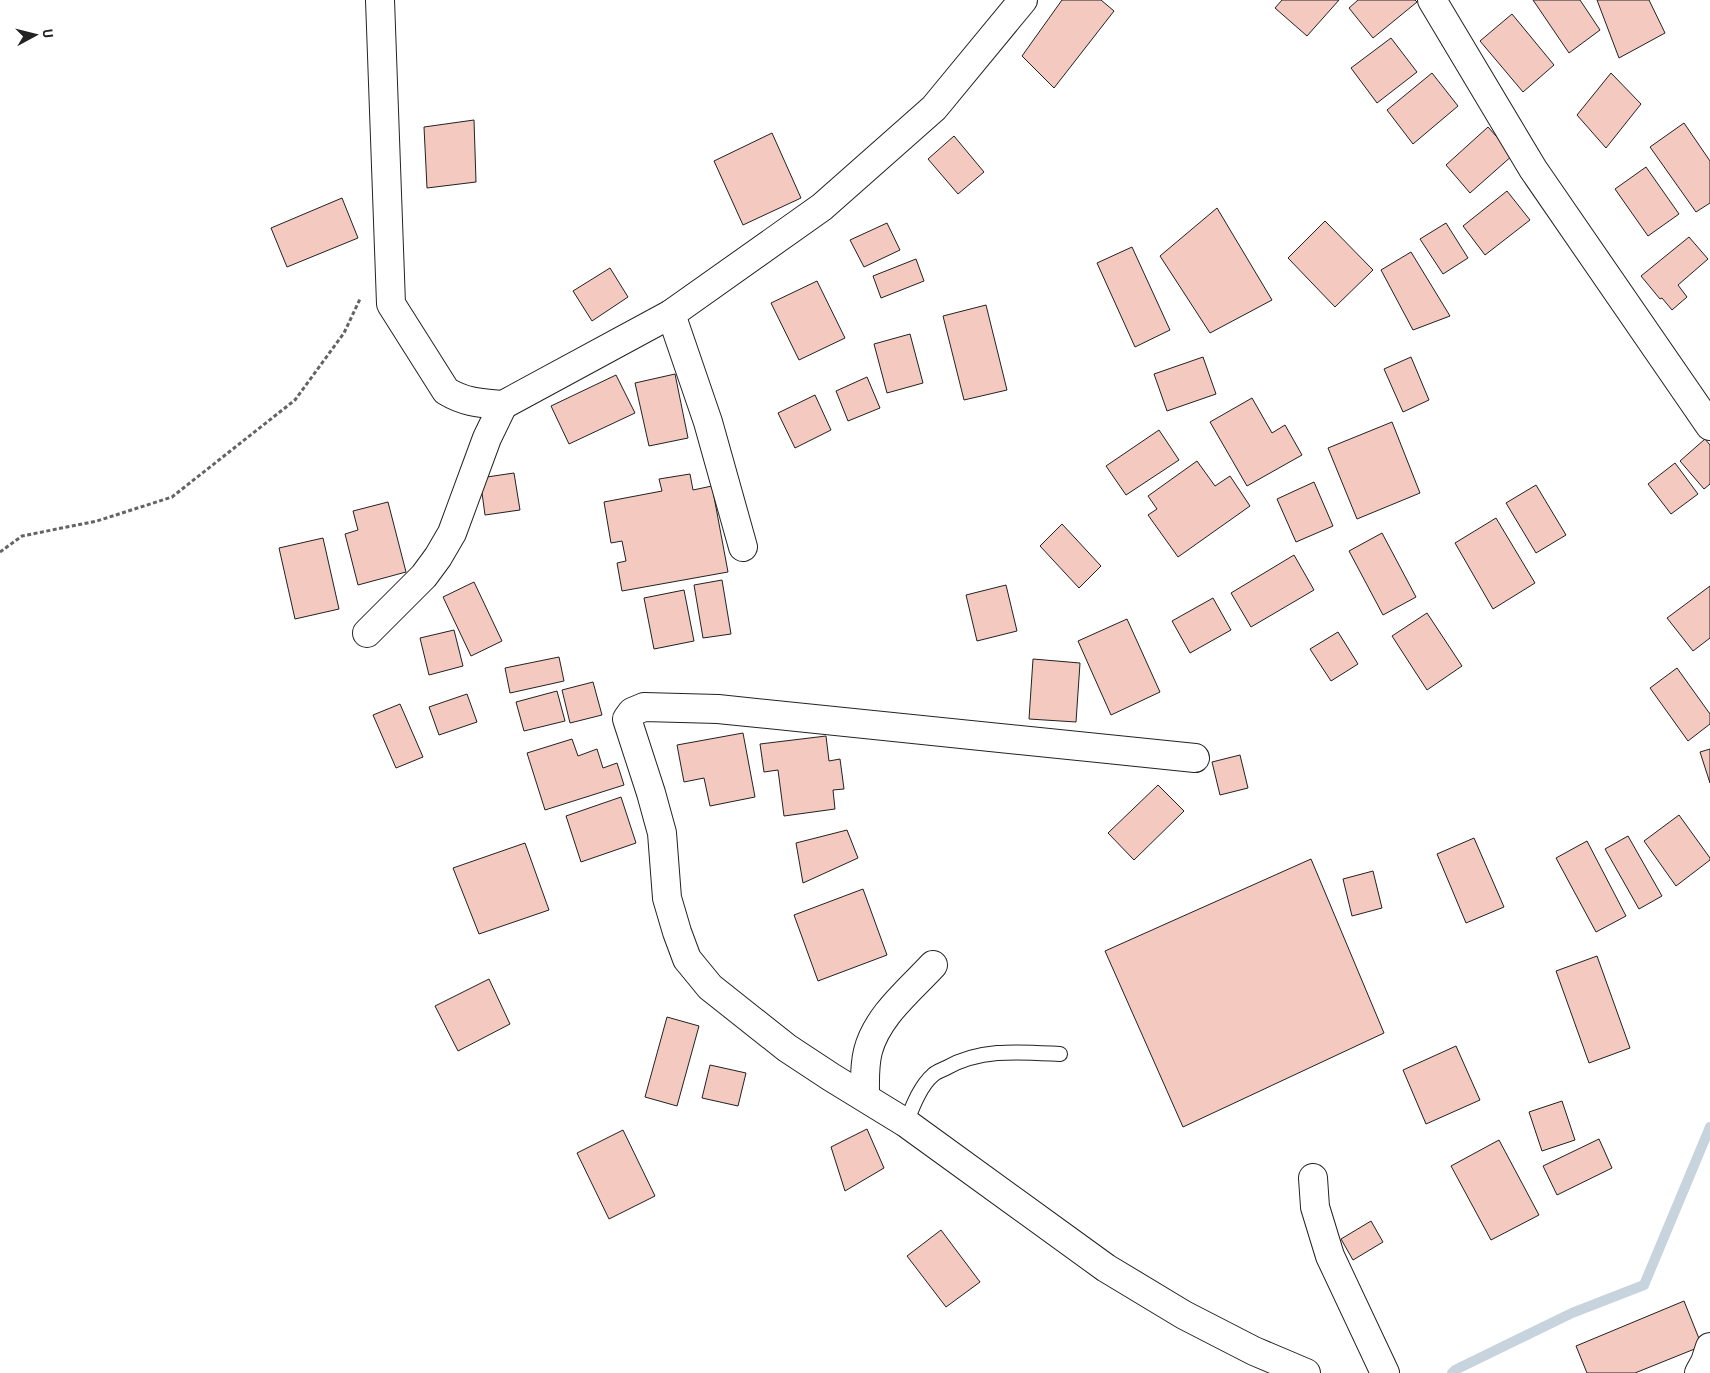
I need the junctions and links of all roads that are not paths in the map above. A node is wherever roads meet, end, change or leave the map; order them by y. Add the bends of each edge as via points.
1 (380, 0) edge
2 (1023, 0) edge
3 (1432, 0) edge
4 (670, 314) junction
5 (504, 405) junction
6 (1710, 426) edge
7 (743, 546) dead end
8 (367, 632) dead end
9 (1194, 758) dead end
10 (933, 965) dead end
11 (1060, 1054) dead end
12 (865, 1097) junction
13 (906, 1123) junction
14 (1312, 1178) dead end
15 (1710, 1347) edge
16 (1306, 1373) edge
17 (1385, 1373) edge
18 (1699, 1373) edge

1 - 5 street via 391,304 446,391 460,399
2 - 4 street via 934,108 879,157 822,207
3 - 6 street via 1532,169
4 - 5 street
4 - 7 street via 708,422
5 - 8 street via 487,438 452,532 438,557 424,576
9 - 12 street via 718,709 644,706 632,712 627,719 662,833 667,898 688,959 710,987 787,1048
10 - 12 street via 883,1019 868,1049
11 - 13 lane via 1008,1051 954,1063 932,1076 916,1099
12 - 13 street
13 - 16 street via 1106,1268 1184,1315
14 - 17 street via 1315,1206 1330,1256
15 - 18 street

